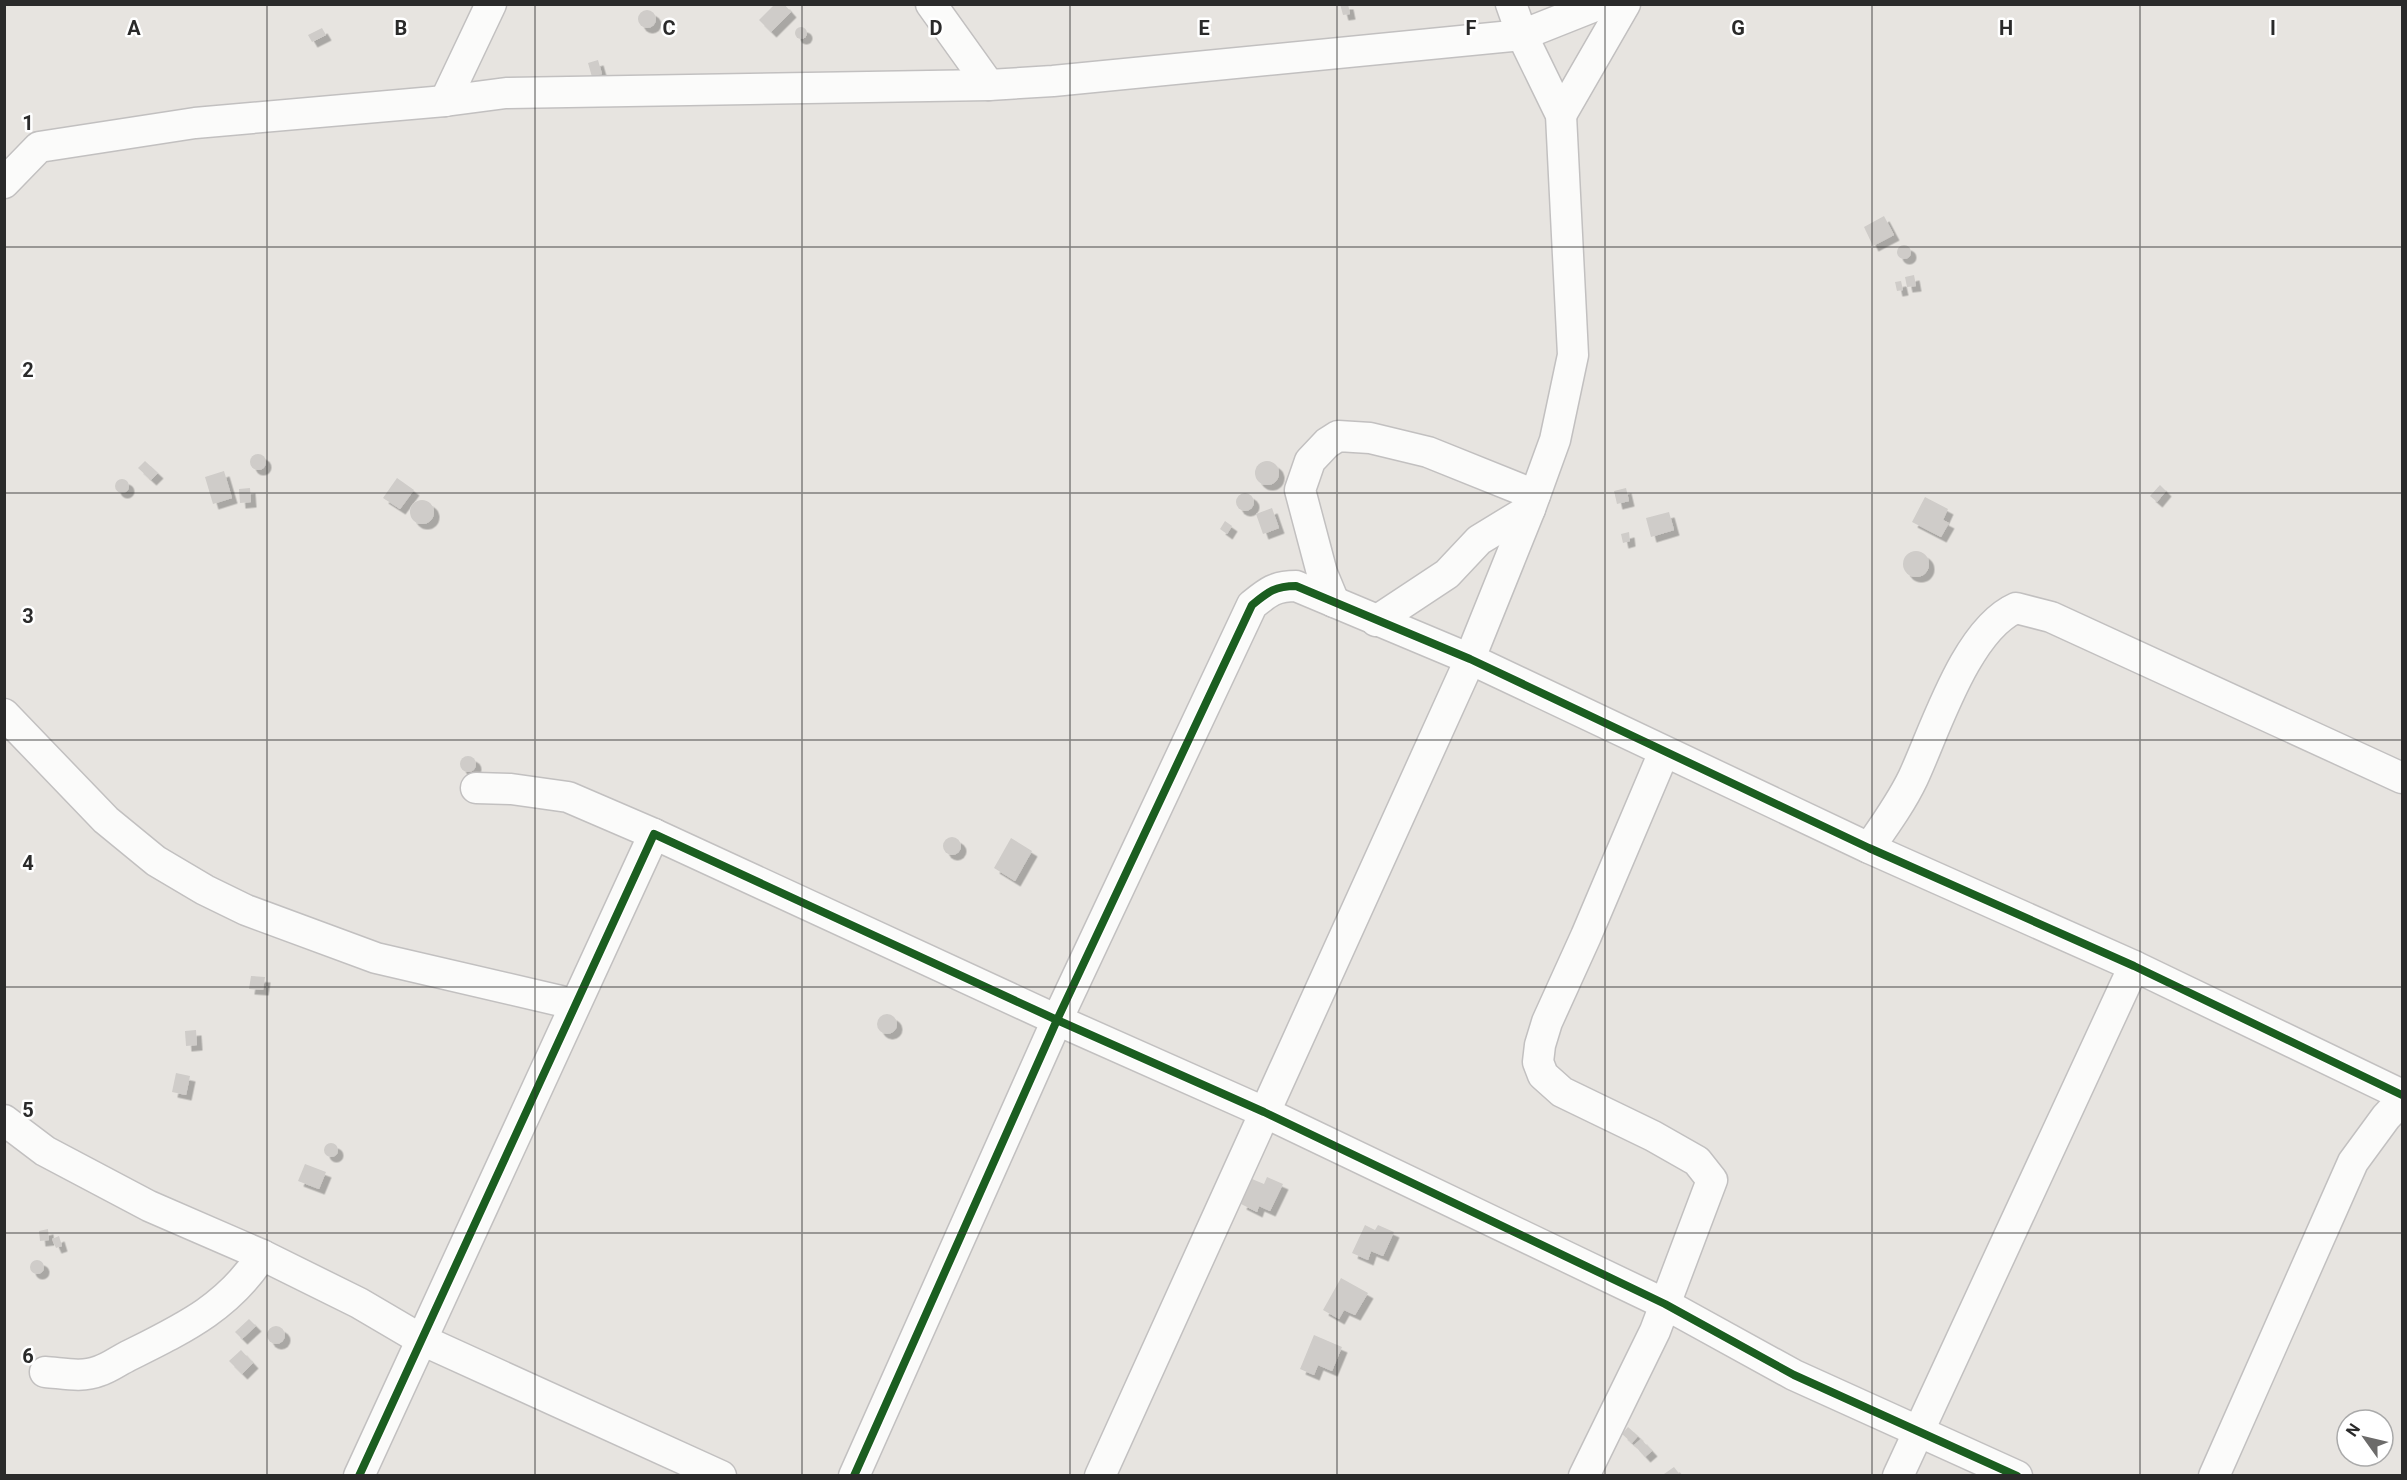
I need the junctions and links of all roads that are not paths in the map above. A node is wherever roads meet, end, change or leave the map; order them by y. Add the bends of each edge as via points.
1 (491, 4) edge
2 (931, 4) edge
3 (1510, 4) edge
4 (1600, 4) edge
5 (1625, 4) edge
6 (1522, 35) junction
7 (989, 85) junction
8 (445, 102) junction
9 (1561, 115) junction
10 (4, 183) edge
11 (1533, 502) junction
12 (1334, 602) junction
13 (1376, 621) junction
14 (1470, 658) junction
15 (4, 714) edge
16 (1664, 752) junction
17 (2403, 778) edge
18 (476, 788) dead end
19 (654, 834) junction
20 (1869, 848) junction
21 (2134, 966) junction
22 (574, 1004) junction
23 (1057, 1020) junction
24 (2403, 1095) edge
25 (2403, 1100) edge
26 (1264, 1112) junction
27 (4, 1120) edge
28 (262, 1256) junction
29 (1665, 1304) junction
30 (422, 1340) junction
31 (45, 1372) dead end
32 (1919, 1431) junction
33 (359, 1476) edge
34 (721, 1476) edge
35 (854, 1476) edge
36 (1100, 1476) edge
37 (1584, 1476) edge
38 (1898, 1476) edge
39 (2017, 1476) edge
40 (2214, 1476) edge

1 - 8 street
2 - 7 street
3 - 6 street
4 - 6 street
5 - 9 street
6 - 7 street
6 - 9 street
7 - 8 street via 506,93
8 - 10 street via 195,123 39,147
9 - 11 street via 1573,355 1555,440
11 - 12 street via 1428,452 1370,438 1338,436 1310,461 1300,490 1322,573
11 - 13 street via 1479,540 1447,574
11 - 14 street
12 - 13 street
12 - 23 street via 1296,586 1281,586 1252,605
13 - 14 street
14 - 16 street
14 - 26 street
15 - 22 street via 106,820 156,861 205,890 246,910 376,958
16 - 20 street
16 - 29 street via 1547,1022 1538,1062 1543,1075 1562,1092 1697,1161 1712,1180
17 - 20 street via 2051,617 2016,608 1997,620 1963,667 1913,778
18 - 19 street via 568,797
19 - 22 street
19 - 23 street
20 - 21 street
21 - 24 street
21 - 32 street
22 - 30 street
23 - 26 street
23 - 35 street
25 - 40 street via 2385,1117 2354,1162
26 - 29 street
26 - 36 street
27 - 28 street via 80,1171
28 - 30 street via 358,1303
28 - 31 street via 230,1296 167,1338 99,1372
29 - 32 street via 1794,1375
29 - 37 street via 1652,1339
30 - 33 street
30 - 34 street
32 - 38 street
32 - 39 street

